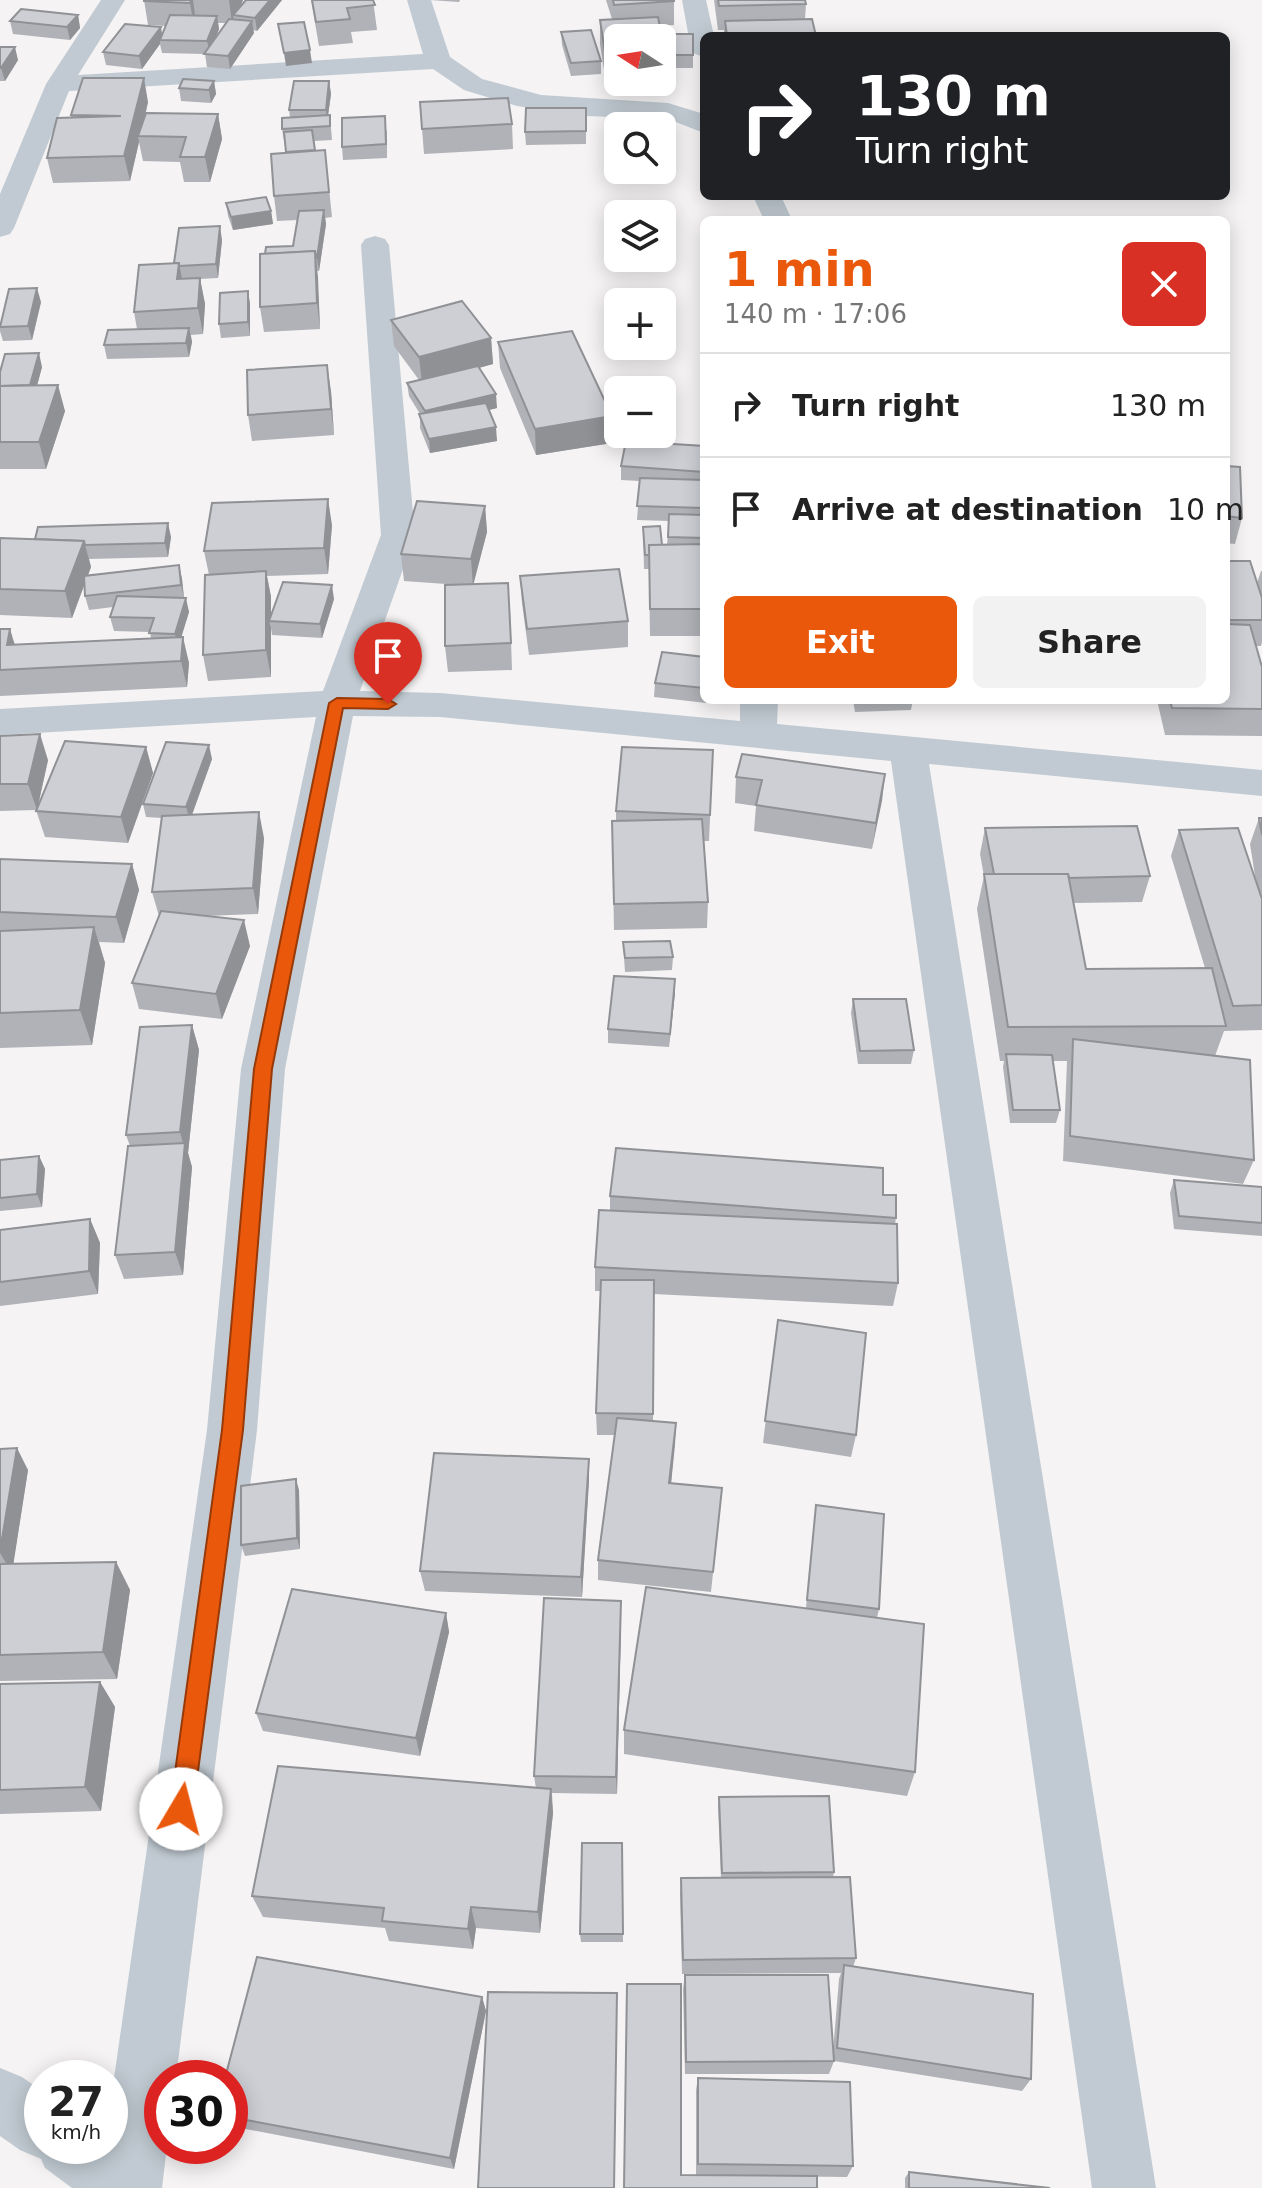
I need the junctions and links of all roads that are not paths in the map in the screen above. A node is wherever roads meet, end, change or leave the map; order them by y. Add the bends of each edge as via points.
1 (113, 0) edge
2 (419, 0) edge
3 (694, 0) edge
4 (701, 32) edge
5 (439, 61) junction
6 (59, 84) junction
7 (700, 122) edge
8 (0, 228) edge
9 (375, 245) dead end
10 (337, 703) junction
11 (759, 718) edge
12 (0, 722) edge
13 (908, 750) junction
14 (1262, 783) edge
15 (0, 2099) edge
16 (24, 2116) edge
17 (93, 2164) edge
18 (128, 2188) edge
19 (1124, 2188) edge

1 - 6 street
2 - 5 street
3 - 4 street
5 - 6 street
5 - 7 street via 460,79 485,89 576,106 655,108
6 - 8 street
9 - 10 street via 398,535
10 - 11 street
10 - 12 street
10 - 18 street via 263,1069 232,1430
11 - 13 street
13 - 14 street
13 - 19 street
15 - 16 street
17 - 18 street

